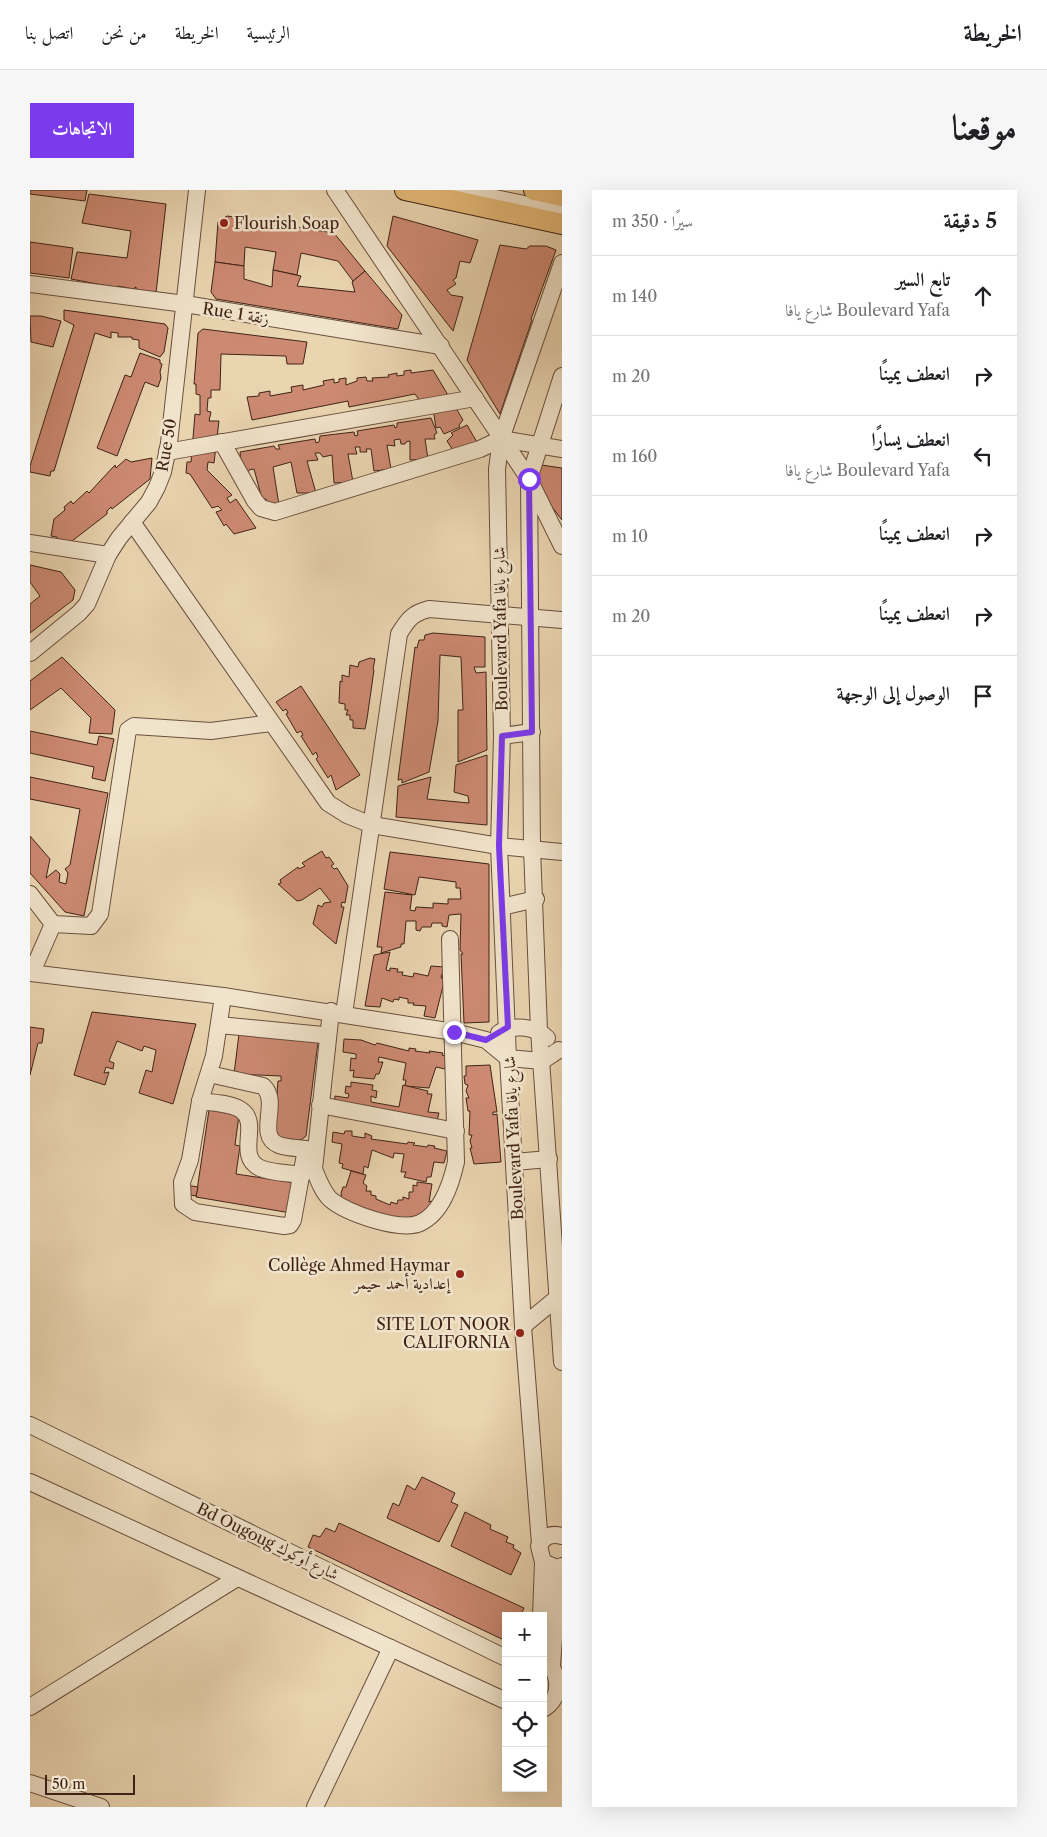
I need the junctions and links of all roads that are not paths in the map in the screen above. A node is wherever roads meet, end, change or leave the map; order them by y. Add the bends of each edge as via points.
1 (197, 190) edge
2 (336, 190) edge
3 (405, 190) edge
4 (457, 190) edge
5 (482, 190) edge
6 (534, 190) edge
7 (562, 196) edge
8 (562, 206) edge
9 (562, 212) edge
10 (562, 224) edge
11 (562, 263) edge
12 (30, 284) edge
13 (185, 304) junction
14 (441, 346) junction
15 (562, 376) edge
16 (471, 393) junction
17 (501, 439) junction
18 (222, 442) junction
19 (538, 447) junction
20 (168, 448) junction
21 (562, 449) edge
22 (529, 479) junction
23 (132, 522) junction
24 (30, 543) edge
25 (562, 546) edge
26 (108, 555) junction
27 (499, 615) junction
28 (529, 618) junction
29 (562, 620) edge
30 (30, 653) edge
31 (271, 722) junction
32 (532, 732) junction
33 (502, 736) junction
34 (372, 824) junction
35 (499, 846) junction
36 (532, 848) junction
37 (562, 852) edge
38 (30, 894) edge
39 (536, 899) junction
40 (502, 907) junction
41 (53, 924) junction
42 (450, 939) dead end
43 (30, 971) edge
44 (223, 996) junction
45 (334, 1012) junction
46 (219, 1024) junction
47 (508, 1027) junction
48 (539, 1030) junction
49 (454, 1032) junction
50 (323, 1035) junction
51 (486, 1040) junction
52 (560, 1050) edge
53 (508, 1058) junction
54 (542, 1061) junction
55 (209, 1074) junction
56 (200, 1101) junction
57 (320, 1104) junction
58 (456, 1131) junction
59 (562, 1135) edge
60 (306, 1149) junction
61 (548, 1151) junction
62 (514, 1162) junction
63 (302, 1175) junction
64 (560, 1295) edge
65 (523, 1326) junction
66 (562, 1362) edge
67 (30, 1425) edge
68 (30, 1482) edge
69 (562, 1536) edge
70 (540, 1544) junction
71 (557, 1566) edge
72 (237, 1578) junction
73 (542, 1612) edge
74 (558, 1625) edge
75 (391, 1648) junction
76 (504, 1657) edge
77 (547, 1663) edge
78 (502, 1699) edge
79 (30, 1706) edge
80 (547, 1707) edge
81 (30, 1782) edge
82 (101, 1807) edge
83 (315, 1807) edge

1 - 13 street, Rue 50
2 - 14 street
3 - 10 main road
4 - 9 street
5 - 8 street
6 - 7 main road
11 - 17 street, Boulevard Yafa شارع يافا
12 - 13 street, Rue 1 زنقة
13 - 14 street, Rue 1 زنقة
13 - 20 street, Rue 50
14 - 16 street
15 - 19 street, Boulevard Yafa شارع يافا
16 - 17 street
16 - 18 street
16 - 20 street
17 - 18 street via 480,449 275,512 261,508 255,502
17 - 19 street
17 - 22 street
17 - 27 street, Boulevard Yafa شارع يافا via 497,468
18 - 20 street
19 - 21 street
19 - 22 street, Boulevard Yafa شارع يافا
20 - 23 street, Rue 50 via 157,487
22 - 25 street
22 - 28 street, Boulevard Yafa شارع يافا
23 - 26 street, Rue 50
23 - 31 street
24 - 26 street
26 - 30 street, Rue 50 via 87,604
27 - 28 street
27 - 33 street, Boulevard Yafa شارع يافا
27 - 34 street via 429,608 408,619 400,634
28 - 29 street
28 - 32 street, Boulevard Yafa شارع يافا
31 - 34 street via 328,803 347,815
31 - 41 street via 211,731 134,726 128,730 100,914 91,926
32 - 33 street
32 - 36 street, Boulevard Yafa شارع يافا
33 - 35 street, Boulevard Yafa شارع يافا
34 - 35 street
34 - 45 street
35 - 36 street
35 - 40 street, Boulevard Yafa شارع يافا
36 - 37 street
36 - 39 street, Boulevard Yafa شارع يافا
38 - 41 street
39 - 40 street
39 - 48 street, Boulevard Yafa شارع يافا
40 - 47 street, Boulevard Yafa شارع يافا
41 - 43 street
42 - 49 street
43 - 44 street
44 - 45 street
44 - 46 street
45 - 49 street
45 - 50 street
45 - 57 street
46 - 50 street
46 - 55 street
47 - 48 street
47 - 51 street
47 - 53 street, Boulevard Yafa شارع يافا
48 - 52 street
48 - 54 street, Boulevard Yafa شارع يافا
49 - 51 street
49 - 58 street
50 - 60 street
51 - 53 street
52 - 54 street
53 - 54 street
53 - 62 street, Boulevard Yafa شارع يافا
54 - 61 street, Boulevard Yafa شارع يافا
55 - 56 street
55 - 60 street via 263,1086 270,1098 268,1131 272,1140 282,1146
56 - 63 street via 239,1108 247,1115 248,1154 256,1166
56 - 63 street via 190,1160 181,1190 181,1200 188,1209 287,1226 293,1220
57 - 58 street
57 - 58 street via 314,1169 329,1198 360,1215 400,1225 419,1223 433,1214 442,1201 456,1162
59 - 61 street
60 - 63 street
61 - 62 street
61 - 64 street, Boulevard Yafa شارع يافا
62 - 65 street, Boulevard Yafa شارع يافا
64 - 65 street
64 - 66 street, Boulevard Yafa شارع يافا
65 - 70 street, Boulevard Yafa شارع يافا
67 - 76 street, Bd Ougoug شارع أوكوك
68 - 72 street
69 - 70 street via 549,1535
70 - 71 street, Boulevard Yafa شارع يافا via 540,1557
71 - 73 street
71 - 74 street
72 - 75 street
72 - 79 street
74 - 77 street
75 - 78 street
75 - 83 street
77 - 80 street via 559,1678 560,1687 553,1703
81 - 82 street

